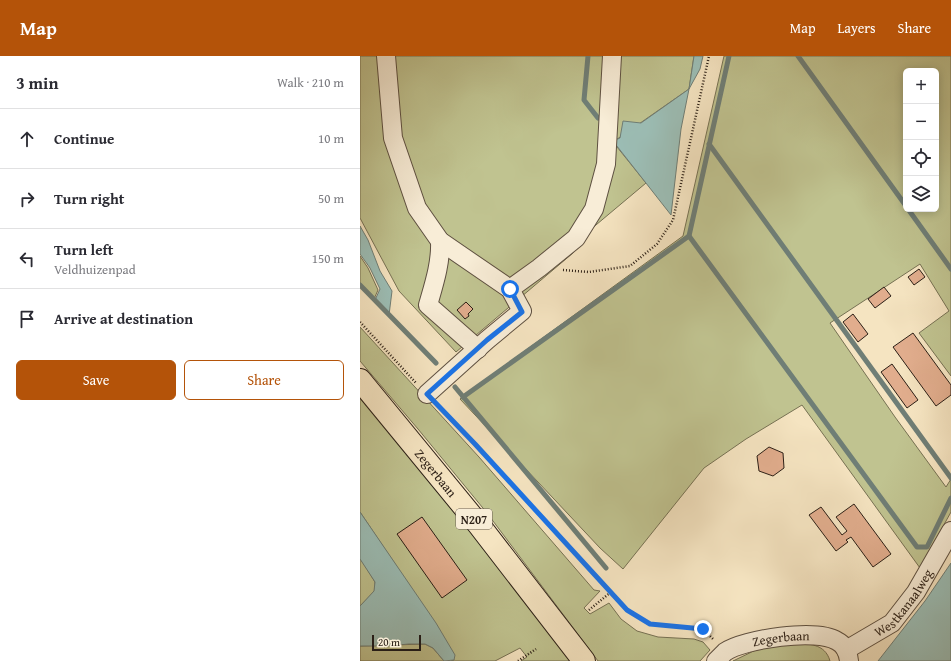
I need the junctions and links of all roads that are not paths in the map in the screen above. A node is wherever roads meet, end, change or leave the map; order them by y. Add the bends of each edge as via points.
1 (386, 56) edge
2 (612, 56) edge
3 (440, 241) junction
4 (510, 289) junction
5 (478, 349) junction
6 (360, 380) edge
7 (427, 394) road end
8 (951, 532) edge
9 (848, 655) edge
10 (721, 656) edge
11 (584, 661) edge

1 - 3 street via 392,138 417,208
2 - 4 street via 606,164 594,209 576,238
3 - 4 street
3 - 5 street via 438,269 428,305
4 - 5 street via 522,312
5 - 7 street
6 - 11 main road, Zegerbaan / N207 via 479,525
8 - 9 street, Westkanaalweg via 916,592 892,622
9 - 10 street, Zegerbaan via 836,640 825,636 807,635 753,641

